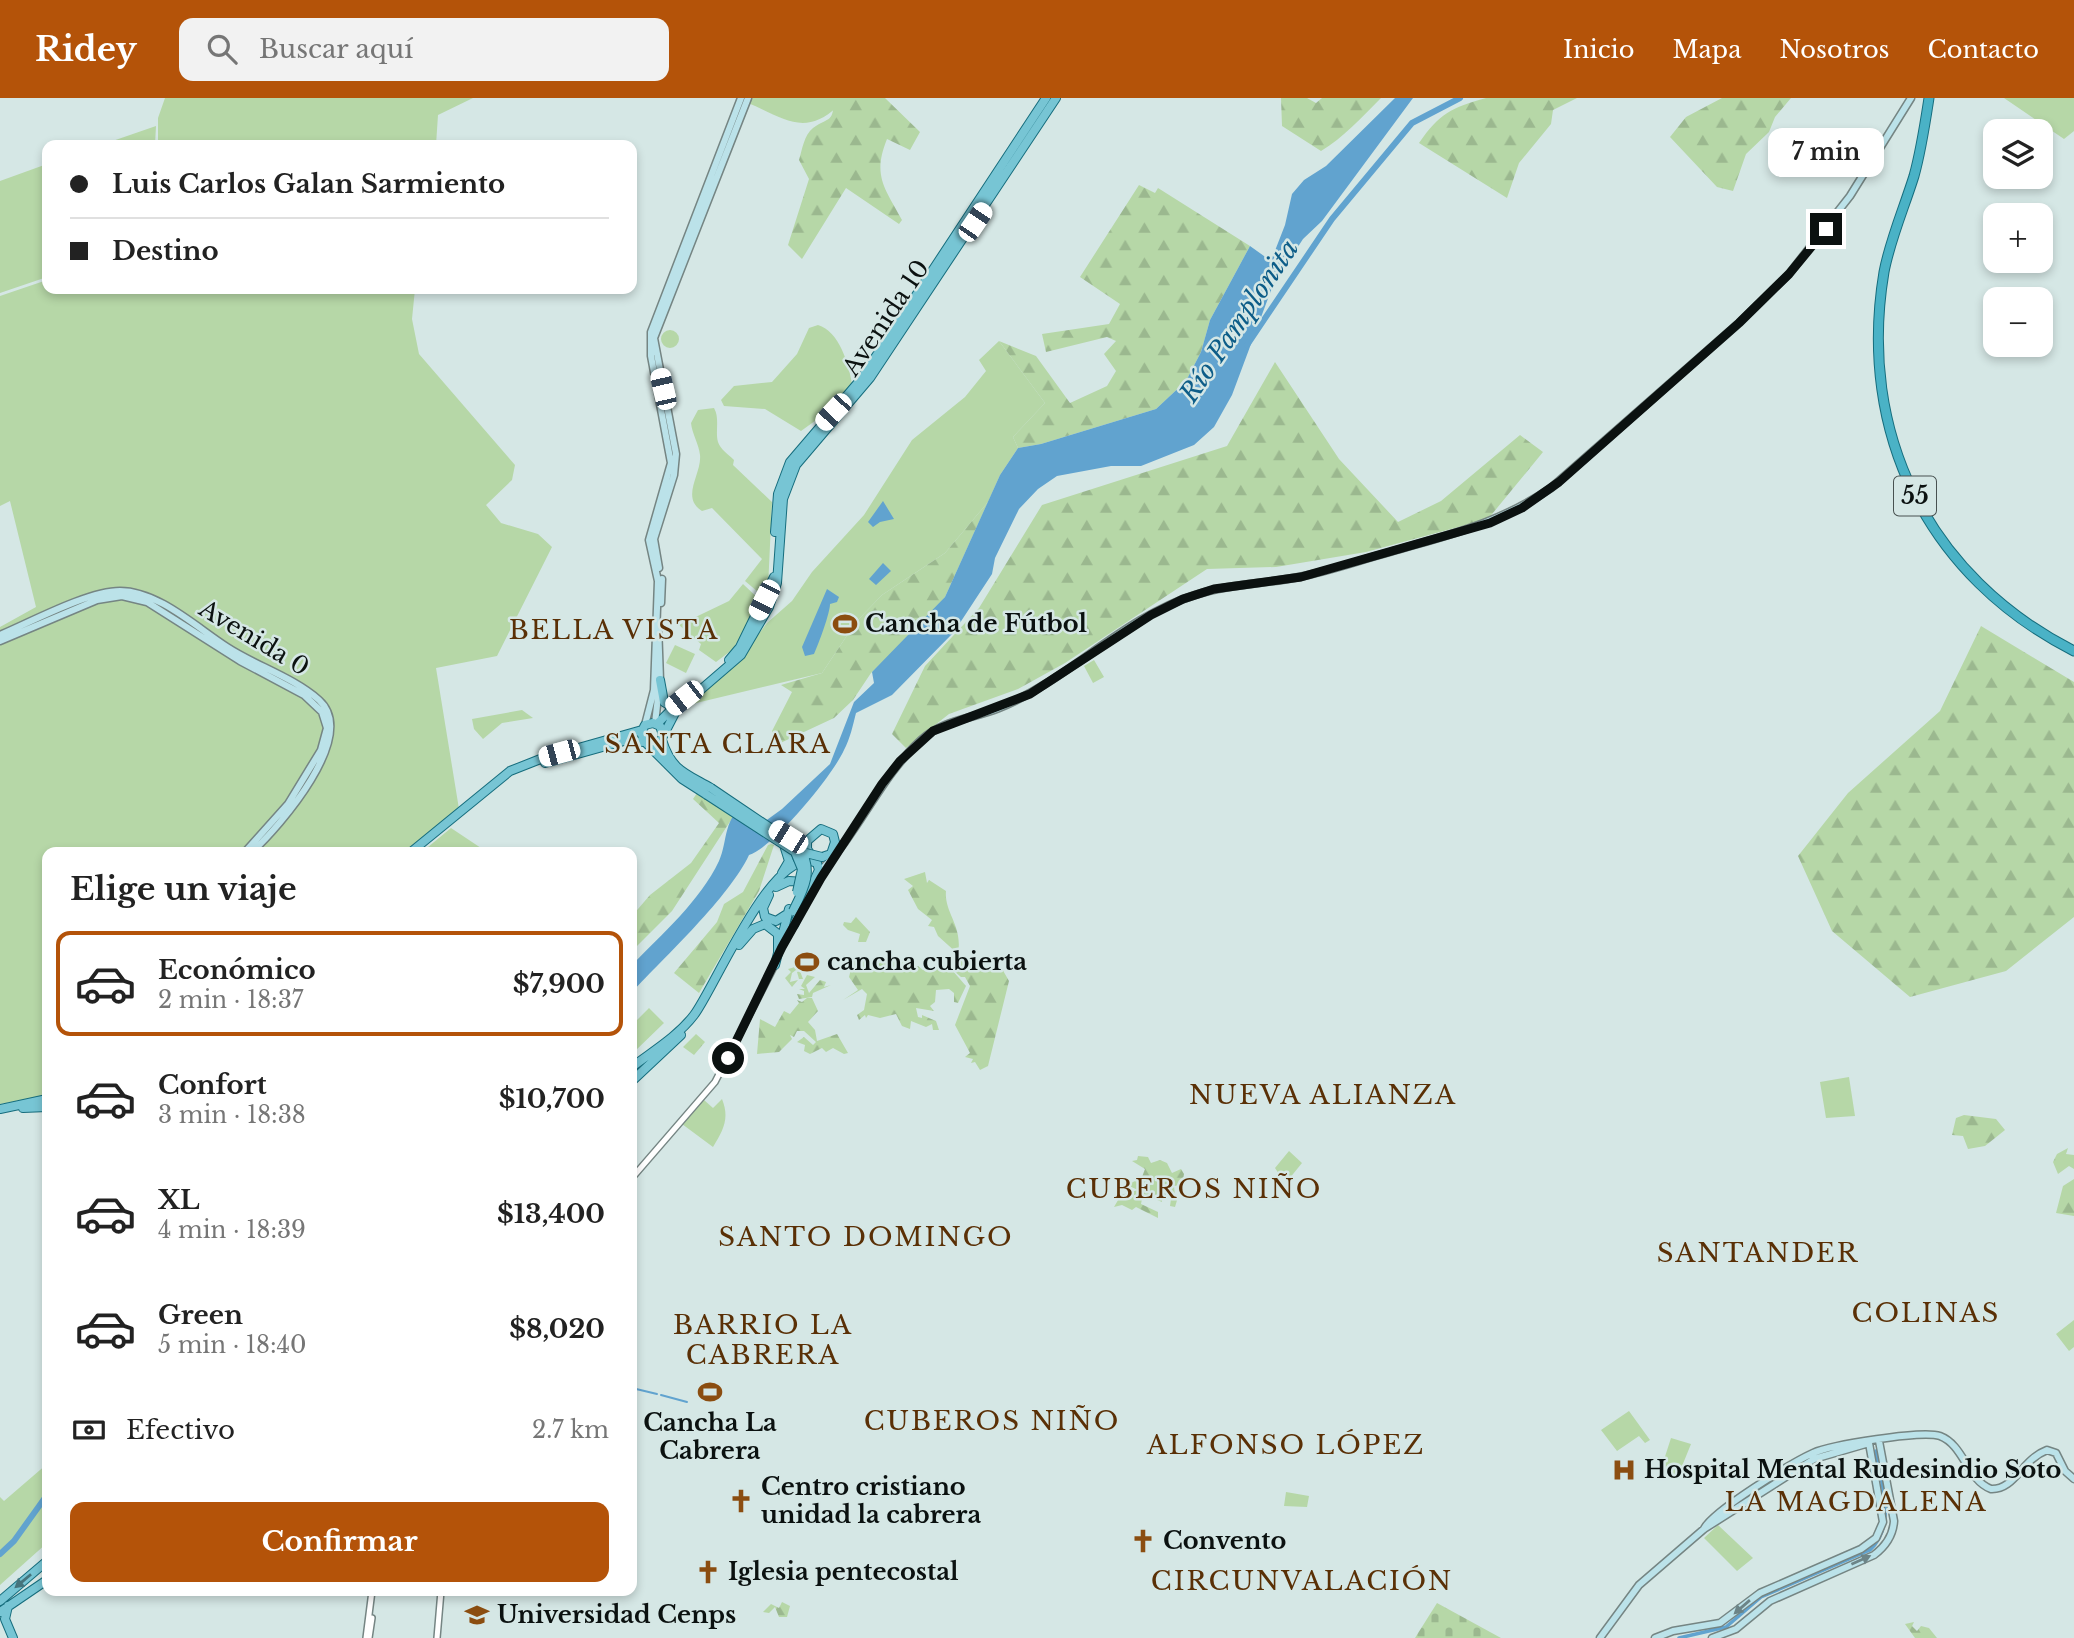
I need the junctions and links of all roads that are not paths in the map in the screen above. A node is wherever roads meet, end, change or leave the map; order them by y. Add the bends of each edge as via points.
1 (741, 98) edge
2 (748, 98) edge
3 (1046, 98) edge
4 (1056, 98) edge
5 (1911, 98) edge
6 (1929, 98) edge
7 (939, 267) junction
8 (675, 275) junction
9 (663, 400) junction
10 (0, 635) edge
11 (0, 641) edge
12 (2074, 651) edge
13 (660, 680) junction
14 (686, 700) junction
15 (672, 707) junction
16 (656, 724) junction
17 (643, 727) junction
18 (631, 737) junction
19 (663, 737) junction
20 (645, 743) junction
21 (709, 791) junction
22 (784, 844) junction
23 (250, 847) edge
24 (256, 847) edge
25 (417, 847) edge
26 (424, 847) edge
27 (800, 848) junction
28 (835, 856) junction
29 (816, 862) junction
30 (792, 870) junction
31 (817, 874) junction
32 (799, 883) junction
33 (771, 888) junction
34 (790, 911) junction
35 (794, 925) junction
36 (739, 945) junction
37 (780, 949) junction
38 (775, 965) joint
39 (637, 1063) edge
40 (637, 1076) edge
41 (42, 1100) edge
42 (42, 1107) edge
43 (0, 1111) edge
44 (637, 1172) edge
45 (1879, 1441) junction
46 (1869, 1443) junction
47 (2074, 1479) edge
48 (42, 1565) edge
49 (42, 1583) edge
50 (373, 1596) edge
51 (441, 1596) edge
52 (0, 1601) edge
53 (4, 1609) edge
54 (0, 1624) edge
55 (11, 1638) edge
56 (368, 1638) edge
57 (437, 1638) edge
58 (1600, 1638) edge
59 (1655, 1638) edge
60 (1712, 1638) edge

1 - 8 main road
2 - 8 main road
3 - 7 main road, Avenida 10
4 - 7 main road, Avenida 10
5 - 28 main road via 1850,196 1789,274 1551,488 1490,523 1301,577 1214,589 1166,607 1030,694 933,731 894,769
6 - 12 highway, 55 via 1919,159 1889,254 1881,299 1878,350 1887,420 1912,491 1948,550 1994,599
7 - 14 main road, Avenida 10 via 861,379 790,462 776,503 772,584 740,647
8 - 9 main road via 649,343
9 - 13 main road via 676,454 654,539 662,580
9 - 17 main road via 670,463 649,540 658,581 654,690
10 - 24 main road, Avenida 0 via 95,596 134,593 318,699 330,720 328,746 292,806
11 - 23 main road, Avenida 0 via 97,600 134,598 157,607 317,705 327,728 321,750 285,808
13 - 15 main road via 664,702
13 - 16 main road
14 - 15 main road, Avenida 10
14 - 19 main road, Avenida 10 via 671,716
15 - 16 main road, Avenida 10
16 - 17 main road
16 - 19 main road
17 - 18 main road
17 - 20 main road
18 - 20 main road
18 - 25 main road via 543,758 510,771
18 - 26 main road via 516,773
19 - 20 main road via 656,745
19 - 21 main road via 671,763
20 - 21 main road via 682,779
21 - 22 main road, bridge
21 - 27 main road, bridge
22 - 33 main road via 789,861
22 - 34 main road, bridge via 797,855 802,869
27 - 29 main road, bridge via 811,856 828,856 834,848 833,834 821,829 808,838 807,849
27 - 34 main road, bridge via 807,878
28 - 29 main road
28 - 31 main road
28 - 35 street
29 - 30 main road via 800,862
29 - 31 main road
30 - 32 main road via 791,878
30 - 33 main road
31 - 32 main road
31 - 35 main road
32 - 33 main road
33 - 34 main road via 764,915 775,921
33 - 36 main road
33 - 39 main road via 693,1016
34 - 37 main road
35 - 37 street
36 - 37 main road via 753,929 765,924 779,936
36 - 40 main road via 698,1018
37 - 38 main road
38 - 44 street via 715,1082
41 - 43 main road
42 - 43 main road
45 - 46 main road
45 - 47 main road via 1913,1434 1941,1437 1986,1487 1994,1489 2007,1486 2029,1459 2047,1450 2056,1453
60 -> 45 main road via 1736,1629 1767,1602 1874,1555 1885,1545 1894,1521
46 - 58 main road via 1814,1459 1704,1529 1639,1585
46 -> 59 main road via 1883,1518 1880,1533 1861,1549 1756,1595 1720,1623
48 -> 52 main road
49 - 53 main road
50 - 56 street
51 - 57 street
53 - 55 main road
54 - 55 main road

